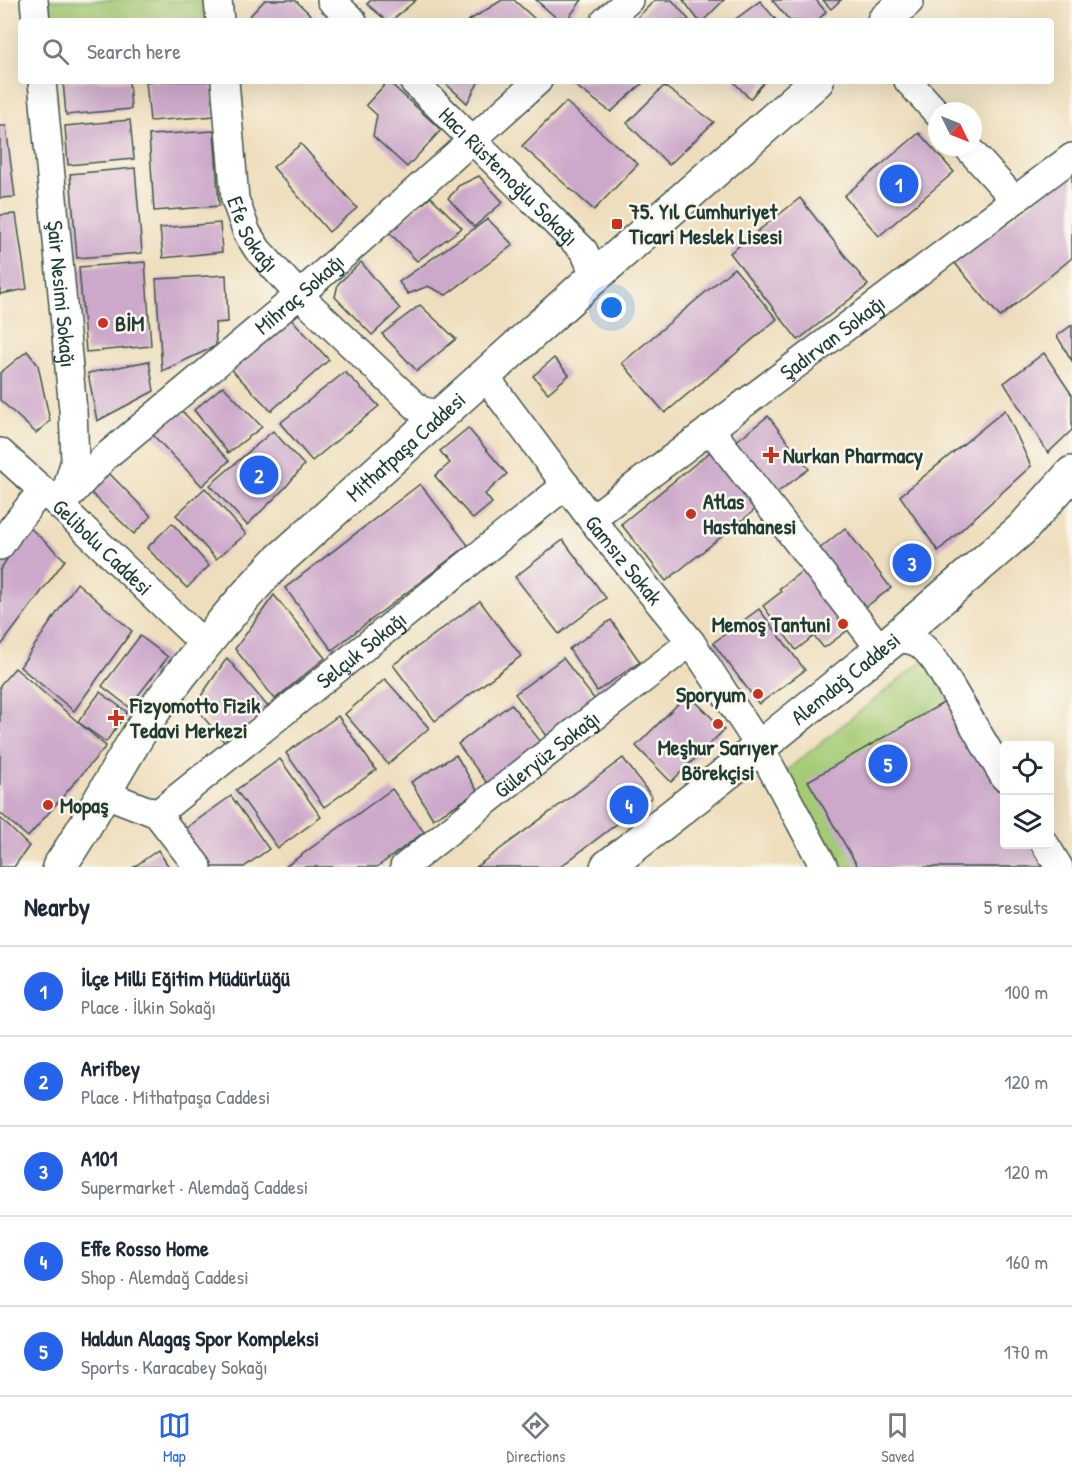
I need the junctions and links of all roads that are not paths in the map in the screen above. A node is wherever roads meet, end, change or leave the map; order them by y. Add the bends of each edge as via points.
1 (34, 0) edge
2 (218, 0) edge
3 (629, 0) edge
4 (907, 0) edge
5 (36, 18) edge
6 (220, 18) edge
7 (608, 18) edge
8 (887, 18) edge
9 (42, 84) edge
10 (225, 84) edge
11 (416, 84) edge
12 (535, 84) edge
13 (814, 84) edge
14 (911, 84) edge
15 (928, 103) edge
16 (472, 139) junction
17 (976, 156) edge
18 (1072, 156) edge
19 (1015, 200) junction
20 (592, 279) junction
21 (299, 295) junction
22 (484, 375) junction
23 (441, 415) junction
24 (710, 429) junction
25 (0, 452) edge
26 (1072, 473) edge
27 (566, 485) junction
28 (51, 498) junction
29 (591, 519) junction
30 (0, 546) edge
31 (691, 642) junction
32 (204, 644) junction
33 (888, 644) junction
34 (760, 747) junction
35 (1000, 769) edge
36 (103, 794) junction
37 (157, 814) junction
38 (1048, 849) edge
39 (59, 867) edge
40 (198, 867) edge
41 (404, 867) edge
42 (607, 867) edge
43 (824, 867) edge
44 (1059, 867) edge

1 - 5 street
2 - 6 street
3 - 7 street
4 - 8 main road
9 - 28 street, Şair Nesimi Sokağı via 75,460 68,484
10 - 21 street, Efe Sokağı via 241,216 258,250
11 - 16 street, Hacı Rüstemoğlu Sokağı
12 - 16 street, Mihraç Sokağı
13 - 20 main road, Mithatpaşa Caddesi
14 - 15 street
16 - 20 street, Hacı Rüstemoğlu Sokağı via 584,251
16 - 21 street, Mihraç Sokağı
17 - 19 street
18 - 19 street, Şadırvan Sokağı
19 - 24 street, Şadırvan Sokağı
20 - 22 main road, Mithatpaşa Caddesi
21 - 23 street, Efe Sokağı via 420,410
21 - 28 street, Mihraç Sokağı
22 - 23 main road, Mithatpaşa Caddesi
22 - 27 street, Gamsız Sokak
23 - 32 main road, Mithatpaşa Caddesi via 277,562
24 - 29 street, Şadırvan Sokağı
24 - 33 street
25 - 28 street, Gelibolu Caddesi
26 - 33 main road, Alemdağ Caddesi via 1022,529
27 - 29 street, Gamsız Sokak
27 - 37 street, Selçuk Sokağı
28 - 30 street via 12,528
28 - 32 street, Gelibolu Caddesi
29 - 31 street, Gamsız Sokak
31 - 34 street, Gamsız Sokak
31 - 41 street, Güleryüz Sokağı
32 - 36 main road, Mithatpaşa Caddesi via 150,717
33 - 34 main road, Alemdağ Caddesi
33 - 35 street via 907,638 923,646
34 - 42 main road, Alemdağ Caddesi
34 - 43 street, Gamsız Sokak
36 - 37 street
36 - 39 main road, Mithatpaşa Caddesi
37 - 40 street
38 - 44 street

